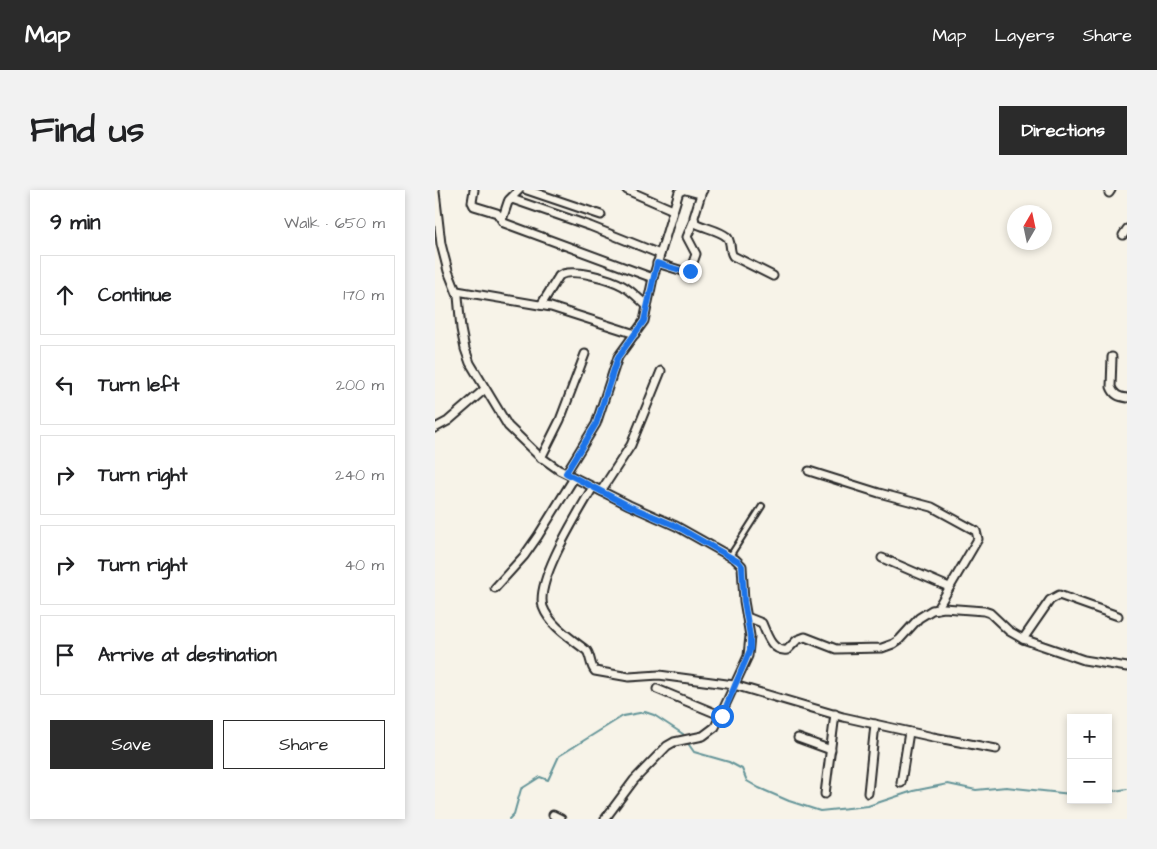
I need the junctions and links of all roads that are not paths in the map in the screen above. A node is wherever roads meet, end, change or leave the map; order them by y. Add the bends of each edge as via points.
1 (474, 190) edge
2 (519, 190) edge
3 (527, 190) edge
4 (627, 190) edge
5 (684, 190) edge
6 (703, 191) edge
7 (435, 192) edge
8 (509, 200) junction
9 (673, 210) junction
10 (601, 215) dead end
11 (437, 216) edge
12 (501, 220) junction
13 (694, 220) junction
14 (660, 254) junction
15 (435, 256) edge
16 (443, 256) junction
17 (657, 263) junction
18 (773, 276) dead end
19 (653, 278) junction
20 (457, 291) junction
21 (541, 305) junction
22 (647, 306) junction
23 (635, 334) junction
24 (585, 354) dead end
25 (1112, 357) dead end
26 (661, 371) dead end
27 (485, 389) junction
28 (1127, 398) edge
29 (435, 428) edge
30 (541, 458) junction
31 (809, 471) dead end
32 (566, 473) junction
33 (574, 478) junction
34 (593, 487) junction
35 (601, 491) junction
36 (762, 506) dead end
37 (731, 556) junction
38 (882, 558) dead end
39 (949, 586) junction
40 (495, 588) dead end
41 (937, 609) junction
42 (1118, 616) dead end
43 (747, 618) junction
44 (1023, 639) junction
45 (1127, 667) edge
46 (735, 685) junction
47 (657, 689) dead end
48 (835, 714) junction
49 (722, 716) junction
50 (875, 724) junction
51 (909, 732) junction
52 (798, 738) dead end
53 (996, 749) dead end
54 (831, 750) junction
55 (901, 783) dead end
56 (867, 793) dead end
57 (825, 794) dead end
58 (553, 814) dead end
59 (606, 817) edge
60 (561, 819) edge
61 (616, 819) edge

1 - 12 street via 471,202 474,206 497,213
2 - 8 street
3 - 10 street
4 - 9 street
5 - 6 street
5 - 9 street via 679,192
6 - 13 street
7 - 11 street
8 - 12 street
8 - 14 street via 590,226
9 - 14 street
11 - 16 street
12 - 19 street
13 - 17 street via 687,237 696,254 690,271
13 - 18 street via 698,225 727,236 733,256
14 - 17 street
15 - 16 street
16 - 20 street
17 - 19 street
19 - 22 street
20 - 21 street
20 - 27 street via 465,349
21 - 22 street via 559,276 571,272 619,284
21 - 23 street
22 - 23 street via 644,321
23 - 32 street via 618,357 596,424
24 - 30 street via 560,420
25 - 28 street via 1111,387 1115,394
26 - 35 street via 631,445
27 - 29 street
27 - 30 street via 508,426
30 - 32 street
31 - 39 street via 932,507 973,528 978,539
32 - 33 street
33 - 34 street
33 - 40 street via 539,536
34 - 35 street
34 - 46 street via 566,534 544,584 542,601 548,617 587,651 592,668 600,673 629,677 659,675
35 - 37 street
36 - 37 lane
37 - 43 street via 742,566
38 - 39 street
39 - 41 street
41 - 43 street via 919,618 893,644 871,650 836,649 805,637 782,651 773,645 762,624
41 - 44 street via 984,610
42 - 44 street via 1059,595 1051,600
43 - 46 street via 750,650
44 - 45 street via 1083,660
46 - 48 street
46 - 49 street
47 - 49 street
48 - 50 street
48 - 54 street
49 - 59 street via 709,732 674,742 661,752 634,780
50 - 51 street
50 - 56 street
51 - 53 street
51 - 55 street
52 - 54 street
54 - 57 street
58 - 60 street
59 - 61 street

